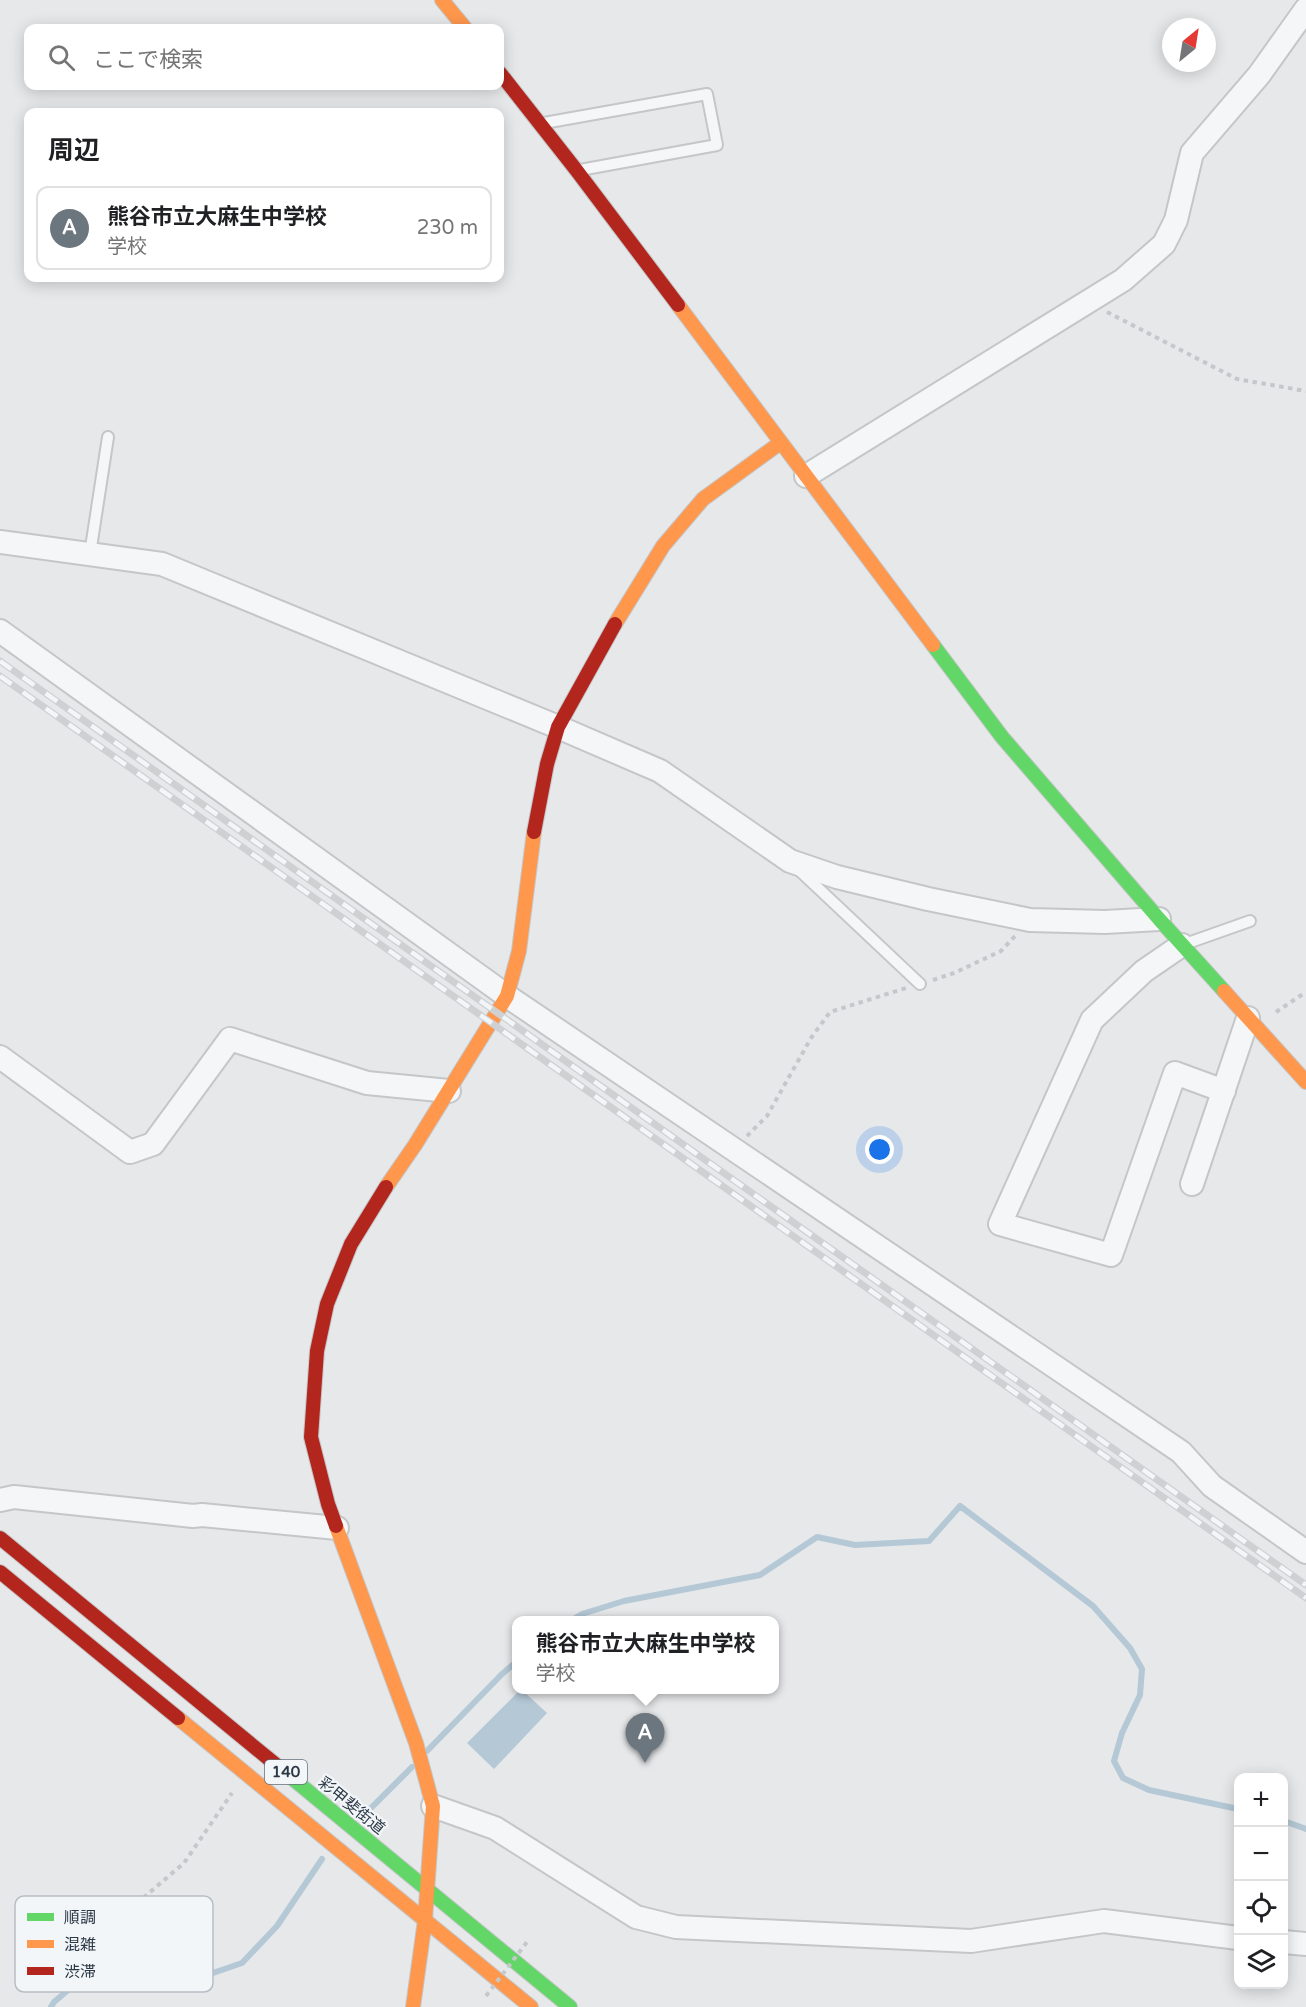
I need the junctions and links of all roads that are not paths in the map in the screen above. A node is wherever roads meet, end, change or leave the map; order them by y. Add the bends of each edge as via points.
1 (442, 0) edge
2 (1306, 9) edge
3 (462, 24) edge
4 (504, 77) edge
5 (540, 124) junction
6 (577, 171) junction
7 (108, 437) dead end
8 (780, 443) junction
9 (806, 476) junction
10 (0, 542) edge
11 (90, 554) junction
12 (0, 631) edge
13 (558, 727) junction
14 (790, 861) junction
15 (1159, 919) junction
16 (1250, 921) dead end
17 (1182, 945) junction
18 (920, 984) road end
19 (507, 996) junction
20 (1252, 1022) junction
21 (0, 1057) edge
22 (1306, 1082) edge
23 (449, 1091) junction
24 (1224, 1091) junction
25 (1192, 1184) dead end
26 (0, 1500) edge
27 (337, 1528) junction
28 (0, 1538) edge
29 (1306, 1552) edge
30 (0, 1572) edge
31 (433, 1806) junction
32 (428, 1889) junction
33 (426, 1920) junction
34 (1234, 1937) edge
35 (1288, 1942) edge
36 (1306, 1944) edge
37 (413, 2007) edge
38 (531, 2007) edge
39 (570, 2007) edge

1 - 3 main road
2 - 9 street via 1259,75 1192,153 1176,220 1164,244 1123,280
4 - 5 main road
5 - 6 main road
5 - 6 lane via 706,93 717,144
6 - 8 main road
7 - 11 lane
8 - 9 main road
8 - 13 main road via 703,499 663,546
9 - 15 main road via 1002,737
10 - 11 street
11 - 13 street via 162,564
12 - 19 street
13 - 14 street via 660,771
13 - 19 main road via 537,810 519,951
14 - 15 street via 837,877 1030,920
14 - 18 lane
15 - 17 main road
16 - 17 lane
17 - 20 main road
17 - 24 street via 1144,971 1092,1020 1000,1224 1111,1256 1175,1073
19 - 23 main road
19 - 29 street via 1181,1452 1212,1486
20 - 22 main road
20 - 24 street
21 - 23 street via 130,1152 153,1144 230,1039 367,1083
23 - 27 main road via 351,1244 327,1304 317,1351 311,1437
24 - 25 street
26 - 27 street via 14,1497
27 - 31 main road via 416,1743
28 - 32 main road, 彩甲斐街道 / 140
30 - 33 main road, 140
31 - 32 main road
31 - 34 street via 495,1828 636,1917 676,1927 971,1941 1104,1921
32 - 33 main road
32 - 39 main road, 彩甲斐街道 / 140
33 - 37 main road
33 - 38 main road, 140
35 - 36 street

